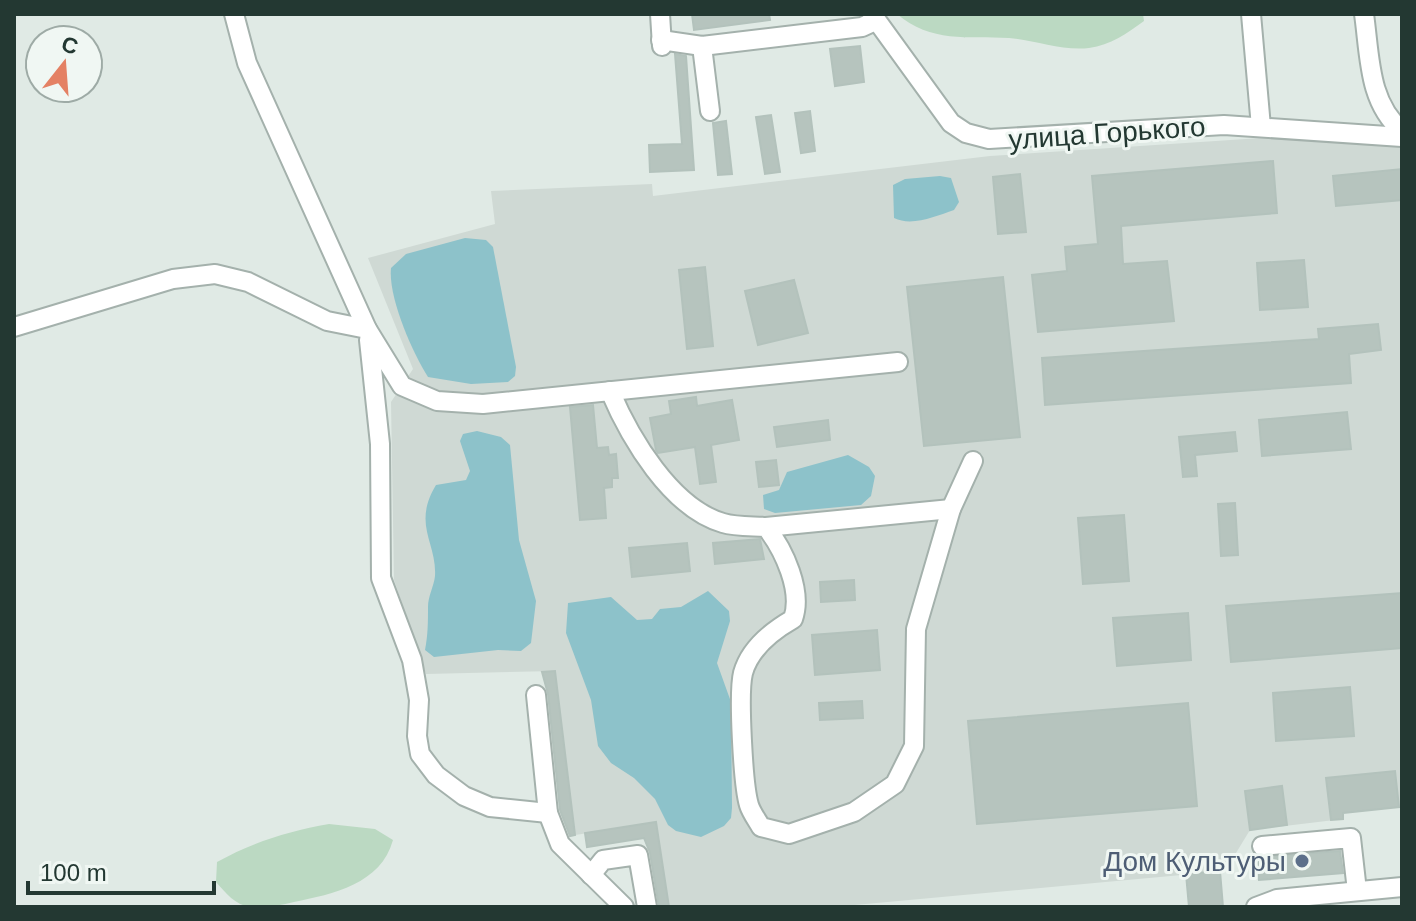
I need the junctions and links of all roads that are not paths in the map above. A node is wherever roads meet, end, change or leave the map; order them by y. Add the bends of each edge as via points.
1 (234, 14) edge
2 (660, 14) edge
3 (1251, 14) edge
4 (1364, 14) edge
5 (873, 18) edge
6 (702, 46) junction
7 (710, 111) dead end
8 (1261, 127) junction
9 (1402, 134) edge
10 (14, 327) edge
11 (367, 329) junction
12 (898, 362) dead end
13 (610, 391) junction
14 (973, 461) dead end
15 (951, 509) junction
16 (766, 527) junction
17 (536, 695) dead end
18 (548, 813) junction
19 (1262, 846) dead end
20 (591, 875) junction
21 (1402, 887) edge
22 (1366, 896) edge
23 (624, 907) edge
24 (647, 907) edge
25 (1257, 907) edge

1 - 11 street via 247,63
2 - 6 street via 662,43
3 - 8 street
4 - 9 street via 1377,99
5 - 6 street via 862,27
5 - 8 street, улица Горького via 951,123 966,133 989,139
6 - 7 street
8 - 9 street, улица Горького
10 - 11 street via 173,279 215,274 248,282 327,321
11 - 13 street via 402,386 437,401 483,404
11 - 18 street via 380,444 381,578 412,660 420,754 436,775 464,796 490,807
12 - 13 street
13 - 16 street via 628,435 683,501 723,523
14 - 15 street
15 - 16 street
15 - 16 street via 916,629 914,746 895,784 854,812 789,834 761,827 748,804 743,674 753,652 773,630 793,619 798,605 779,543
17 - 18 street
18 - 20 street via 560,844
19 - 22 street via 1351,838
20 - 23 street
20 - 24 street via 603,860 638,855
21 - 22 street
22 - 25 street via 1277,899

